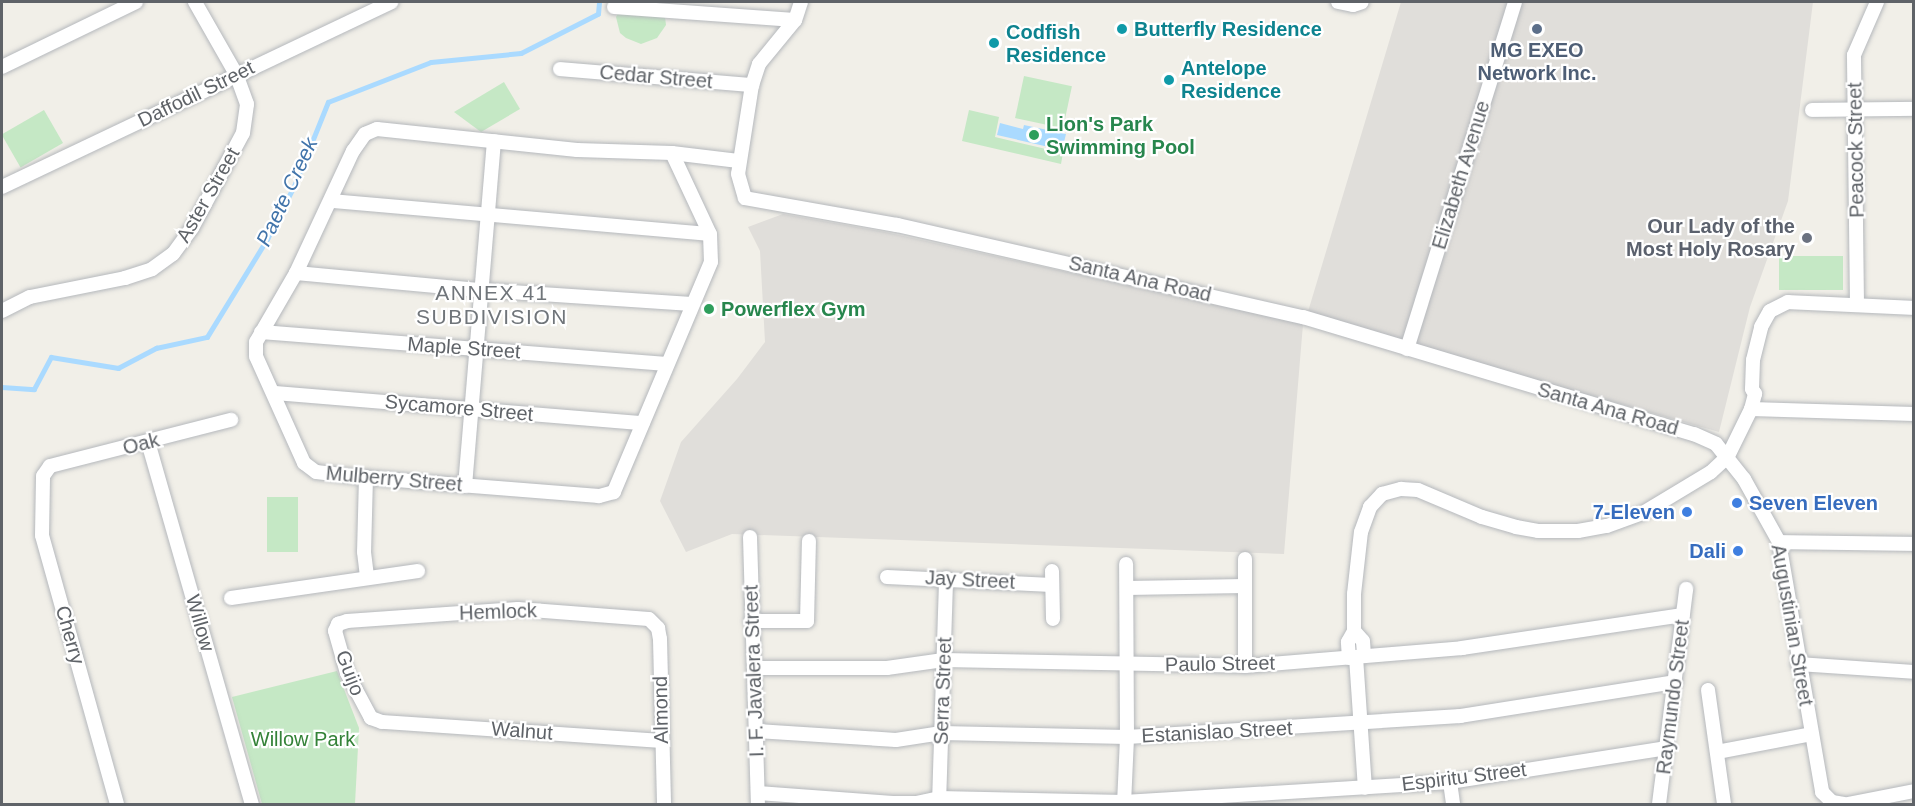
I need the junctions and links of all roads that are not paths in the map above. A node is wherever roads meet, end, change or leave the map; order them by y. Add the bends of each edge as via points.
1 (136, 2) edge
2 (195, 2) edge
3 (391, 2) edge
4 (801, 2) edge
5 (1338, 2) edge
6 (1515, 2) edge
7 (1877, 2) edge
8 (1361, 3) edge
9 (614, 7) dead end
10 (795, 20) junction
11 (2, 67) edge
12 (560, 69) dead end
13 (236, 74) junction
14 (752, 85) junction
15 (1856, 109) junction
16 (1914, 109) edge
17 (1812, 110) dead end
18 (494, 141) junction
19 (672, 153) junction
20 (739, 160) junction
21 (2, 187) edge
22 (332, 201) junction
23 (488, 214) junction
24 (710, 234) junction
25 (296, 273) junction
26 (482, 290) junction
27 (692, 304) junction
28 (1857, 304) junction
29 (1914, 308) edge
30 (2, 311) edge
31 (261, 332) junction
32 (476, 349) junction
33 (1407, 349) junction
34 (667, 364) junction
35 (275, 393) junction
36 (1752, 400) junction
37 (471, 409) junction
38 (1914, 414) edge
39 (231, 420) dead end
40 (643, 423) junction
41 (148, 442) junction
42 (1728, 456) junction
43 (50, 466) joint
44 (366, 477) junction
45 (465, 486) junction
46 (750, 537) dead end
47 (809, 541) dead end
48 (1779, 542) junction
49 (1914, 544) edge
50 (1245, 559) dead end
51 (1126, 564) dead end
52 (418, 571) dead end
53 (367, 576) junction
54 (887, 577) dead end
55 (946, 578) junction
56 (1245, 586) junction
57 (1127, 588) junction
58 (1686, 589) dead end
59 (231, 598) dead end
60 (1683, 615) junction
61 (649, 619) joint
62 (1053, 619) dead end
63 (347, 621) joint
64 (752, 621) junction
65 (1356, 657) junction
66 (944, 660) junction
67 (1798, 664) junction
68 (1127, 665) junction
69 (1245, 666) junction
70 (755, 668) junction
71 (1914, 672) edge
72 (1675, 682) junction
73 (1708, 690) dead end
74 (382, 722) joint
75 (1360, 723) junction
76 (758, 731) junction
77 (941, 733) junction
78 (1811, 734) junction
79 (1127, 737) junction
80 (662, 741) junction
81 (1666, 748) junction
82 (1716, 752) junction
83 (1449, 782) junction
84 (1365, 788) junction
85 (1914, 791) edge
86 (758, 799) edge
87 (939, 801) edge
88 (1124, 803) edge
89 (1838, 803) edge
90 (117, 804) edge
91 (252, 804) edge
92 (664, 804) edge
93 (1454, 804) edge
94 (1659, 804) edge
95 (1724, 804) edge
96 (1848, 804) edge

1 - 11 street
2 - 13 street, Aster Street
3 - 13 street, Daffodil Street
4 - 10 street, Santa Ana Road
5 - 8 street
6 - 33 street, Elizabeth Avenue
7 - 15 street, Peacock Street via 1854,55
9 - 10 street
10 - 14 street, Santa Ana Road via 759,64
12 - 14 street, Cedar Street
13 - 21 street, Daffodil Street
13 - 30 street, Aster Street via 247,104 243,133 174,254 152,269 125,278 52,291
14 - 20 street, Santa Ana Road
15 - 16 street
15 - 17 street
15 - 28 street, Peacock Street
18 - 19 street, Mulberry Street via 577,150
18 - 22 street, Mulberry Street via 377,129 360,139
18 - 23 street
19 - 20 street, Mulberry Street
19 - 24 street, Mulberry Street
20 - 33 street, Santa Ana Road via 738,174 745,198 897,225 1097,269 1303,317
22 - 23 street
22 - 25 street, Mulberry Street
23 - 24 street
23 - 26 street
24 - 27 street, Mulberry Street via 711,262
25 - 26 street
25 - 31 street, Mulberry Street
26 - 27 street
26 - 32 street
27 - 34 street, Mulberry Street
28 - 29 street
28 - 36 street via 1788,302 1770,311 1756,345
31 - 32 street, Maple Street
31 - 35 street, Mulberry Street via 256,356
32 - 34 street, Maple Street
32 - 37 street
33 - 42 street, Santa Ana Road via 1694,434 1716,444
34 - 40 street, Mulberry Street
35 - 37 street, Sycamore Street
35 - 44 street, Mulberry Street via 304,463 316,472
36 - 38 street
36 - 42 street
37 - 40 street, Sycamore Street
37 - 45 street
39 - 41 street, Oak
40 - 45 street, Mulberry Street via 616,488 609,495
41 - 43 street, Oak
41 - 91 street, Willow
42 - 48 street, Augustinian Street
42 - 65 street via 1711,472 1643,513 1578,531 1516,527 1418,490 1382,494 1370,507 1361,531 1354,631 1348,642
43 - 90 street, Cherry via 41,486 42,535
44 - 45 street, Mulberry Street
44 - 53 street
46 - 64 street, I. F. Javalera Street
47 - 64 street via 807,621
48 - 49 street
48 - 67 street, Augustinian Street
50 - 56 street
51 - 57 street
52 - 53 street
53 - 59 street via 300,590
54 - 55 street, Jay Street
55 - 62 street, Jay Street via 1052,578
55 - 66 street, Serra Street
56 - 57 street
56 - 69 street
57 - 68 street
58 - 60 street, Raymundo Street
60 - 65 street, Paulo Street via 1462,648
60 - 72 street, Raymundo Street
61 - 63 street, Hemlock via 518,609
61 - 80 street, Almond via 658,628 660,639
63 - 74 street, Guijo via 338,624 335,631 347,673 366,711
64 - 70 street, I. F. Javalera Street
65 - 69 street, Paulo Street
65 - 75 street
66 - 68 street, Paulo Street
66 - 70 street, Paulo Street via 887,668
66 - 77 street, Serra Street
67 - 71 street
67 - 78 street, Augustinian Street
68 - 69 street, Paulo Street
68 - 79 street
70 - 76 street, I. F. Javalera Street
72 - 75 street, Estanislao Street via 1460,716
72 - 81 street, Raymundo Street
73 - 82 street
74 - 80 street, Walnut
75 - 79 street, Estanislao Street
75 - 84 street
76 - 77 street, Estanislao Street via 896,740
76 - 86 street, I. F. Javalera Street
77 - 79 street, Estanislao Street
77 - 87 street, Serra Street
78 - 82 street
78 - 89 street, Augustinian Street via 1822,792
79 - 88 street
80 - 92 street, Almond
81 - 83 street, Espiritu Street
81 - 94 street, Raymundo Street
82 - 95 street
83 - 84 street, Espiritu Street
83 - 93 street
84 - 88 street, Espiritu Street
85 - 96 street
86 - 87 street, Espiritu Street
87 - 88 street, Espiritu Street

